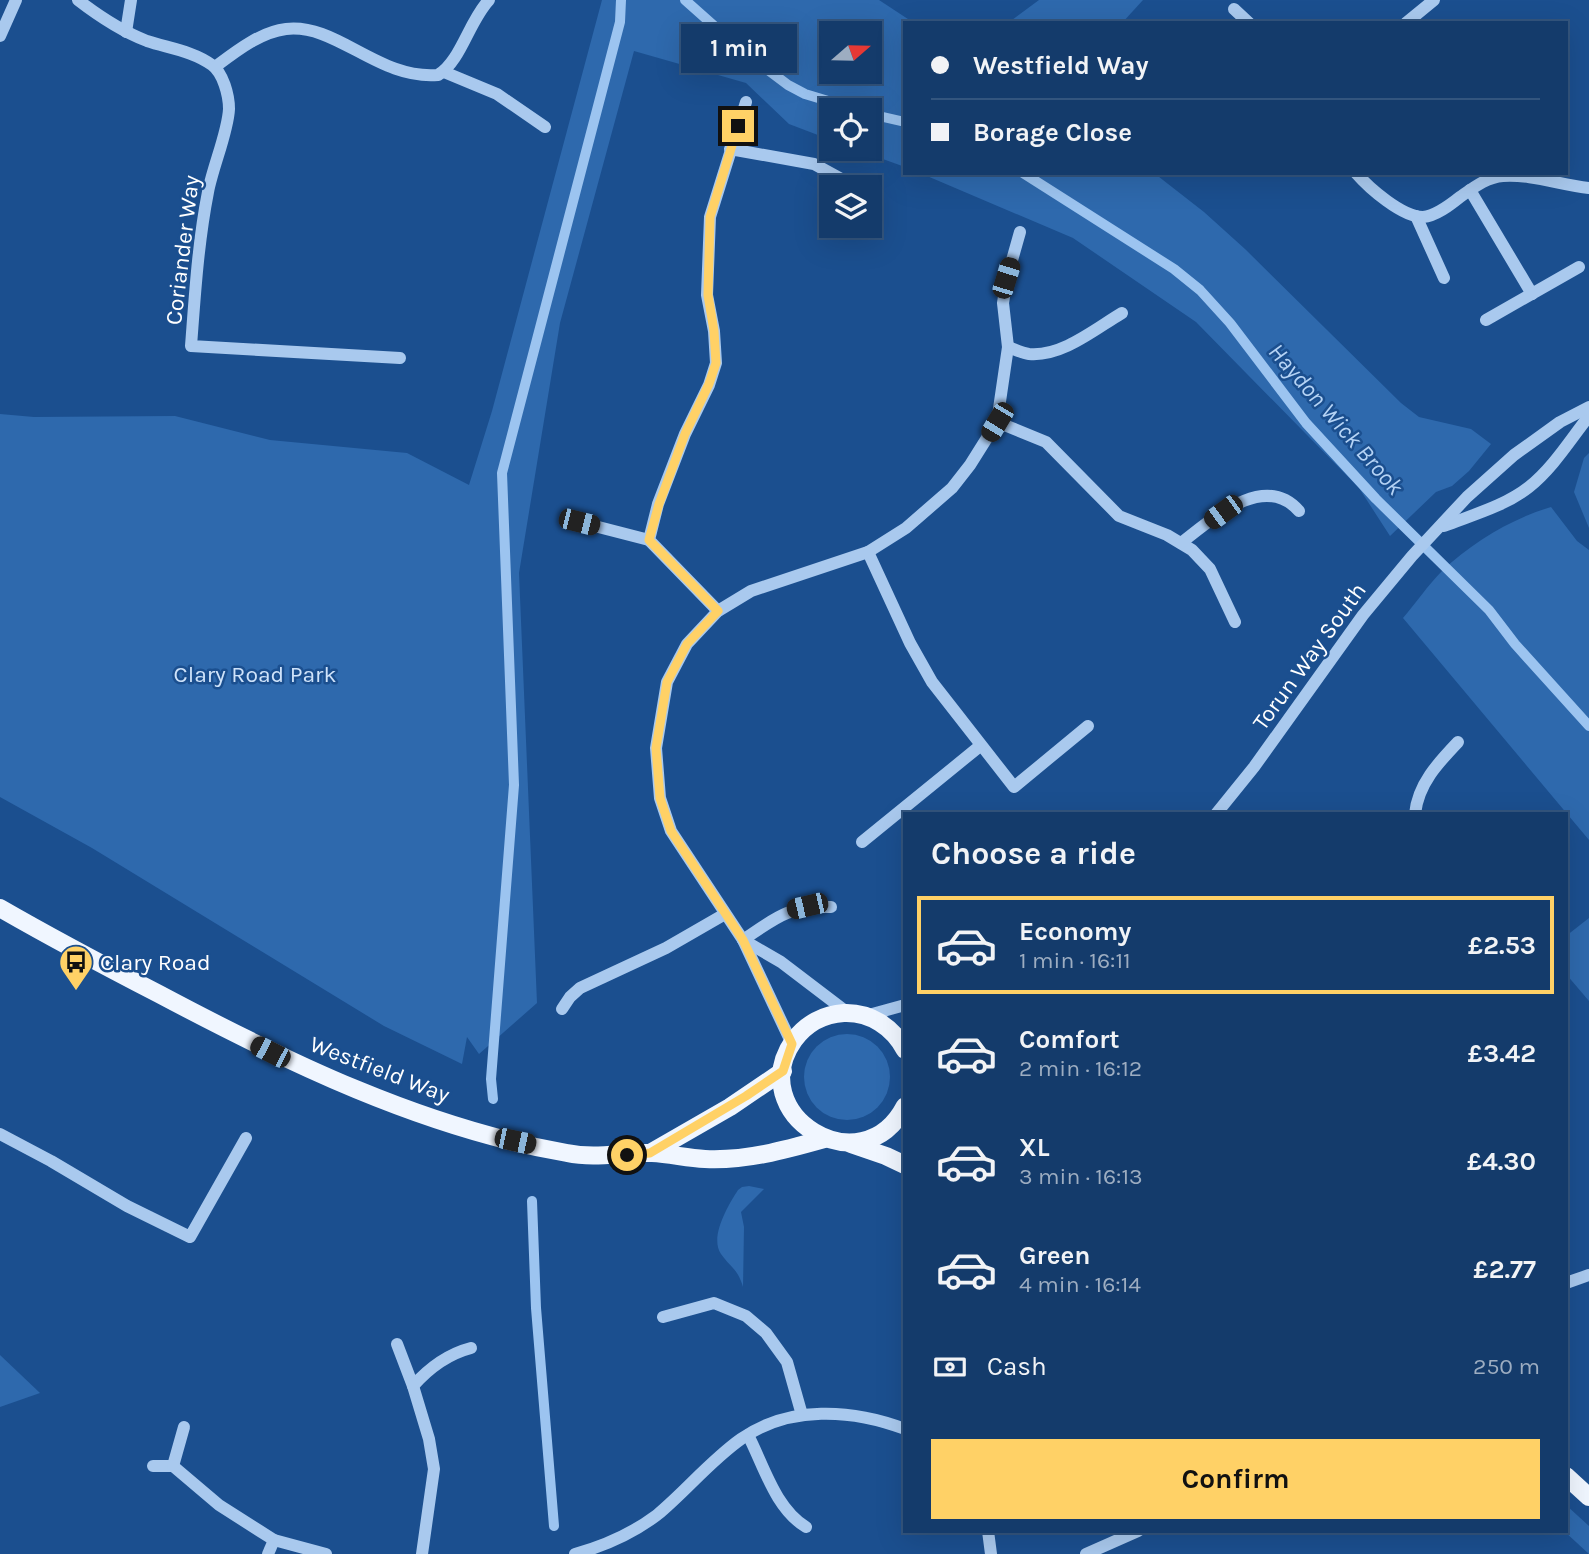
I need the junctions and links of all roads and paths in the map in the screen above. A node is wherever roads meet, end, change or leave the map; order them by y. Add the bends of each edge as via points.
1 (16, 0) edge
2 (78, 0) edge
3 (131, 0) edge
4 (489, 0) edge
5 (1434, 0) edge
6 (1234, 9) dead end
7 (1246, 21) edge
8 (1408, 21) edge
9 (126, 32) junction
10 (0, 36) edge
11 (215, 67) junction
12 (444, 72) junction
13 (746, 102) dead end
14 (545, 127) dead end
15 (730, 149) junction
16 (834, 175) edge
17 (1358, 175) edge
18 (1589, 188) edge
19 (1470, 190) junction
20 (1416, 216) junction
21 (1020, 232) dead end
22 (1579, 267) dead end
23 (1444, 278) dead end
24 (1532, 294) junction
25 (1122, 313) dead end
26 (1486, 320) dead end
27 (1008, 347) junction
28 (400, 358) dead end
29 (1589, 407) edge
30 (1589, 416) edge
31 (997, 422) junction
32 (1299, 511) dead end
33 (579, 522) dead end
34 (1436, 532) junction
35 (649, 540) junction
36 (1181, 543) junction
37 (868, 552) junction
38 (718, 611) junction
39 (1234, 622) dead end
40 (1088, 726) dead end
41 (1458, 742) dead end
42 (981, 747) junction
43 (1218, 812) edge
44 (1415, 812) edge
45 (862, 842) dead end
46 (831, 907) dead end
47 (0, 908) edge
48 (725, 914) junction
49 (743, 940) junction
50 (903, 1004) edge
51 (562, 1009) dead end
52 (856, 1014) junction
53 (792, 1044) junction
54 (903, 1047) edge
55 (783, 1071) junction
56 (903, 1109) edge
57 (0, 1134) edge
58 (246, 1138) dead end
59 (824, 1139) junction
60 (847, 1143) junction
61 (650, 1153) junction
62 (903, 1165) edge
63 (1589, 1275) edge
64 (1568, 1282) edge
65 (663, 1317) dead end
66 (397, 1344) dead end
67 (471, 1348) dead end
68 (413, 1386) junction
69 (802, 1415) junction
70 (184, 1427) dead end
71 (903, 1428) edge
72 (748, 1435) junction
73 (153, 1466) dead end
74 (173, 1466) junction
75 (1568, 1478) edge
76 (1589, 1497) edge
77 (806, 1527) dead end
78 (988, 1533) edge
79 (1133, 1533) edge
80 (274, 1541) junction
81 (268, 1554) edge
82 (326, 1554) edge
83 (422, 1554) edge
84 (576, 1554) edge
85 (991, 1554) edge
86 (1086, 1554) edge

1 - 10 street
2 - 9 street
3 - 9 street
4 - 12 street
5 - 8 street
6 - 7 street
9 - 11 street via 201,57
11 - 12 street via 263,37 283,29 301,29 324,34 400,71 429,76
11 - 28 street, Coriander Way via 229,111 200,238 191,346
12 - 14 street via 496,94
13 - 15 street
15 - 16 street via 814,164
15 - 35 street via 710,217 708,295 716,363 685,434
17 - 20 street via 1376,193
18 - 19 street via 1503,176
19 - 20 street via 1432,215
19 - 24 street
20 - 23 street
21 - 27 street via 1003,303
22 - 24 street
24 - 26 street
25 - 27 street via 1056,349 1029,354
27 - 31 street
29 - 34 street, Torun Way South via 1535,437 1485,479
30 - 34 street, Torun Way South via 1528,488
31 - 36 street via 1046,442 1119,516
31 - 37 street via 952,488 906,528
32 - 36 street via 1279,496 1256,497 1223,512
33 - 35 street
34 - 43 street, Torun Way South via 1363,615
35 - 38 street
36 - 39 street via 1210,569
37 - 38 street via 751,591
37 - 42 street via 932,682
38 - 48 street via 687,644 667,682 656,748 660,798 671,831
40 - 42 street via 1014,787
41 - 44 street via 1421,788
42 - 45 street
46 - 49 street via 792,910
47 - 61 main road, Westfield Way via 270,1052 410,1110 495,1137 567,1153
48 - 49 street
48 - 51 street via 580,988
49 - 52 street
49 - 53 street
50 - 52 street
52 - 53 main road, Westfield Way via 818,1020
52 - 54 main road via 891,1031
53 - 55 main road, Westfield Way
55 - 59 main road, Westfield Way via 785,1097 792,1112
55 - 61 main road, Westfield Way
56 - 60 main road, Westfield Way via 883,1132
57 - 58 street via 190,1237
59 - 60 main road, Westfield Way
59 - 61 main road, Westfield Way via 737,1158
60 - 62 main road, Westfield Way
63 - 64 street
65 - 69 street via 714,1303 746,1316 788,1362
66 - 68 street
67 - 68 street via 444,1359
68 - 83 street via 434,1469
69 - 71 street via 841,1413
69 - 72 street
70 - 74 street
72 - 77 street via 781,1504
72 - 84 street via 633,1531
73 - 74 street
74 - 80 street via 219,1505
75 - 76 main road
78 - 85 street
79 - 86 street
80 - 81 street
80 - 82 street

